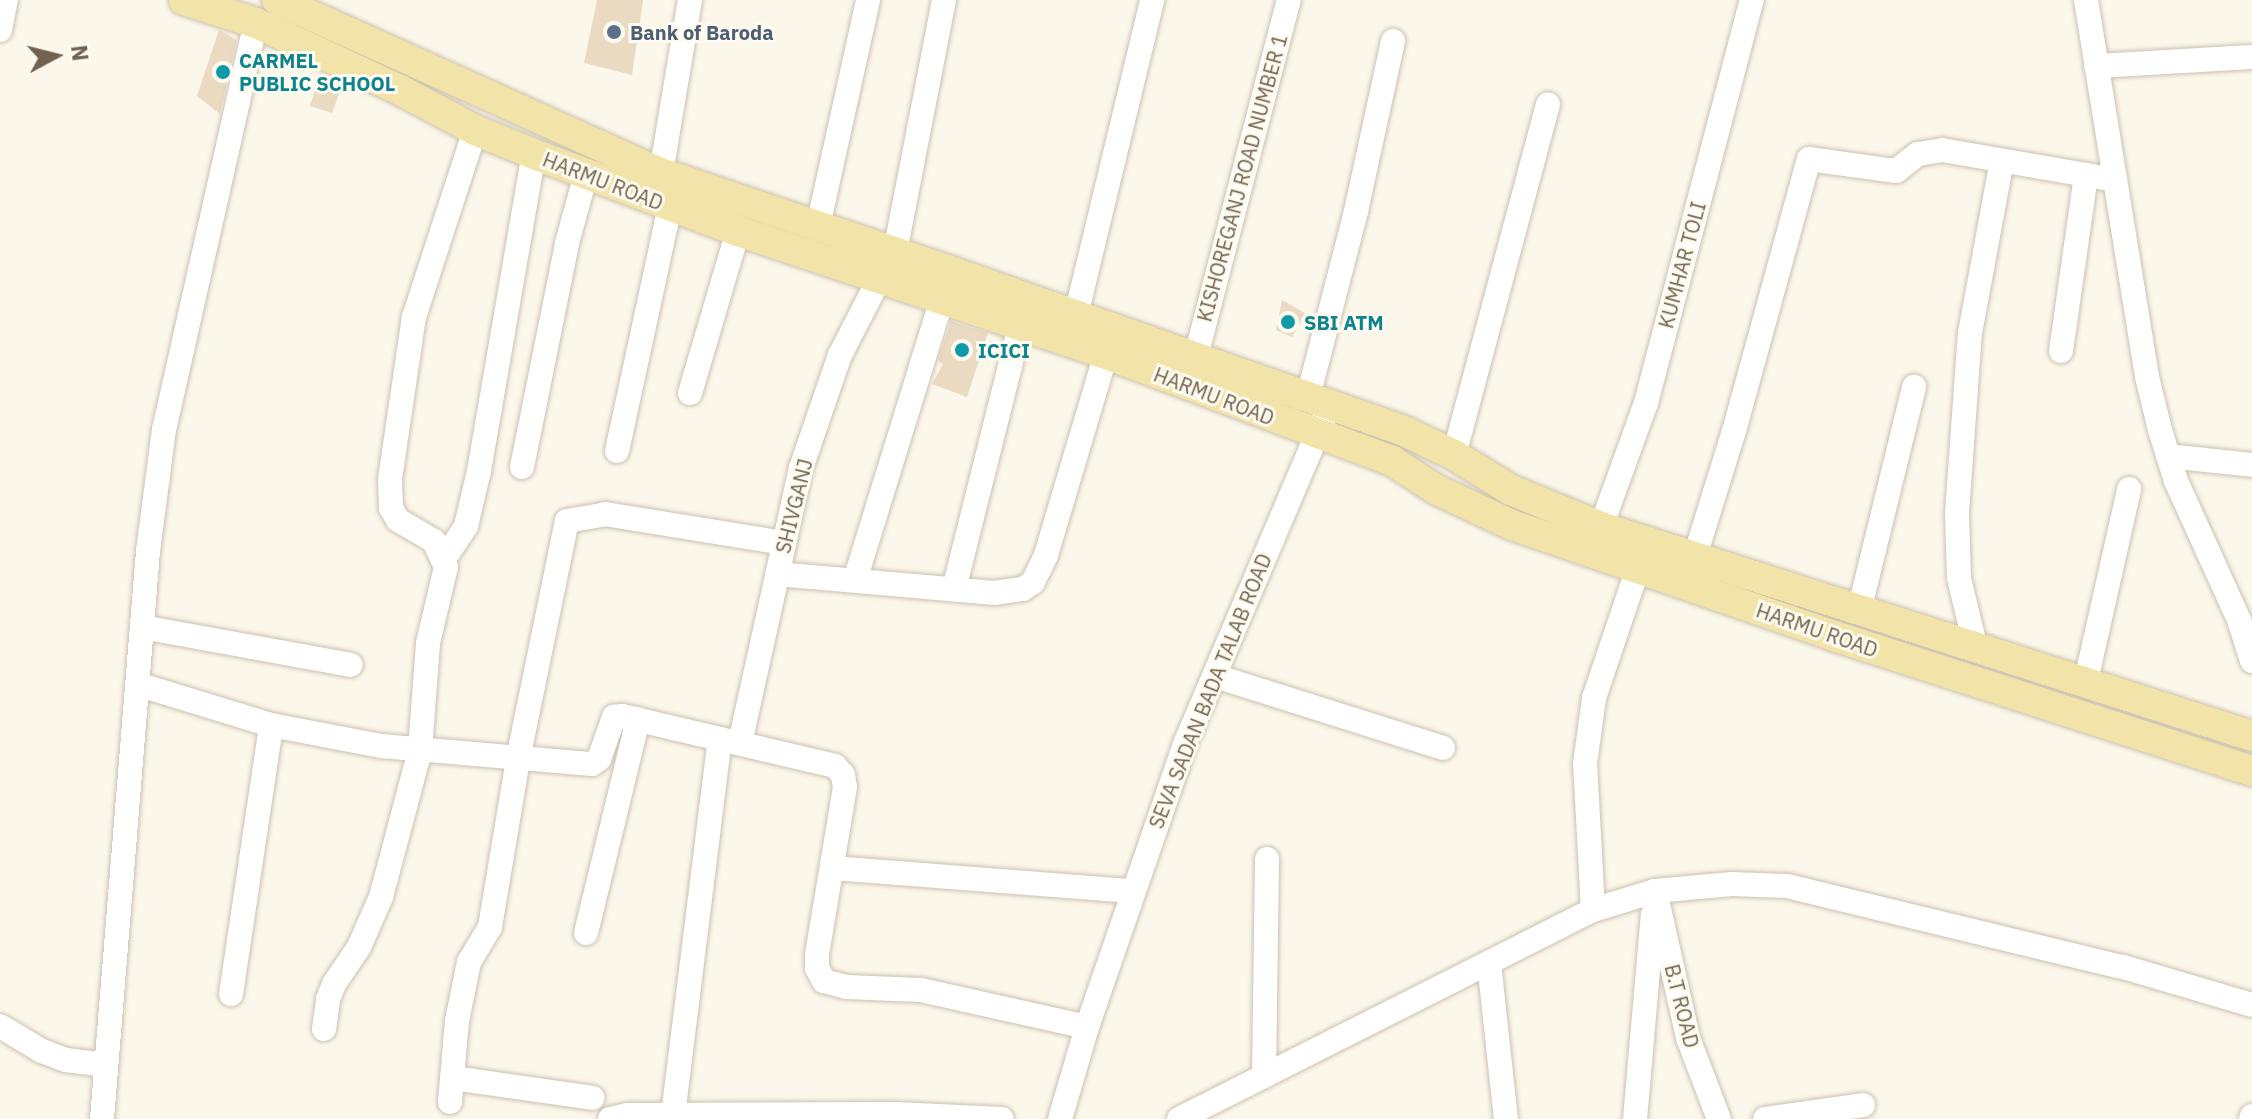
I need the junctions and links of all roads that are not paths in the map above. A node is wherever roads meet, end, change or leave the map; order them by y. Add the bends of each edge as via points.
1 (6, 0) edge
2 (184, 0) edge
3 (277, 0) edge
4 (690, 0) edge
5 (868, 0) edge
6 (944, 0) edge
7 (1152, 0) edge
8 (1289, 0) edge
9 (1752, 0) edge
10 (2086, 0) edge
11 (256, 23) junction
12 (0, 30) edge
13 (1393, 41) dead end
14 (2252, 57) edge
15 (2096, 66) junction
16 (1548, 104) dead end
17 (475, 130) junction
18 (534, 154) junction
19 (2002, 161) junction
20 (661, 173) junction
21 (586, 174) junction
22 (2086, 175) junction
23 (2115, 180) junction
24 (670, 206) junction
25 (818, 226) junction
26 (738, 231) junction
27 (895, 252) junction
28 (879, 279) junction
29 (942, 299) junction
30 (1076, 315) junction
31 (1020, 326) junction
32 (2061, 351) dead end
33 (1106, 354) junction
34 (1196, 356) junction
35 (1914, 387) dead end
36 (690, 393) dead end
37 (1318, 401) junction
38 (1318, 435) junction
39 (617, 451) dead end
40 (1454, 455) junction
41 (2168, 456) junction
42 (2252, 465) edge
43 (522, 467) dead end
44 (2129, 489) dead end
45 (1601, 527) junction
46 (784, 543) junction
47 (1695, 556) junction
48 (444, 559) junction
49 (1638, 568) junction
50 (777, 574) junction
51 (855, 580) junction
52 (954, 589) junction
53 (1859, 611) junction
54 (142, 627) junction
55 (1976, 649) junction
56 (2252, 661) edge
57 (351, 665) dead end
58 (1215, 676) junction
59 (137, 684) junction
60 (2085, 685) junction
61 (638, 719) junction
62 (271, 725) junction
63 (2252, 736) edge
64 (730, 741) junction
65 (1443, 748) dead end
66 (420, 750) junction
67 (518, 759) junction
68 (2252, 771) edge
69 (1267, 859) dead end
70 (832, 868) junction
71 (1133, 891) junction
72 (1655, 891) junction
73 (1593, 910) junction
74 (586, 933) dead end
75 (1489, 963) junction
76 (231, 994) dead end
77 (2252, 1005) edge
78 (0, 1026) edge
79 (1087, 1027) junction
80 (324, 1029) dead end
81 (106, 1065) junction
82 (1264, 1076) junction
83 (593, 1098) dead end
84 (1863, 1105) dead end
85 (660, 1117) edge
86 (102, 1119) edge
87 (610, 1119) edge
88 (1002, 1119) edge
89 (1060, 1119) edge
90 (1179, 1119) edge
91 (1506, 1119) edge
92 (1635, 1119) edge
93 (1719, 1119) edge
94 (1765, 1119) edge

1 - 12 street
2 - 11 main road, HARMU ROAD
3 - 20 main road, HARMU ROAD
4 - 20 street
5 - 25 street
6 - 27 street
7 - 30 street
8 - 34 street, KISHOREGANJ ROAD NUMBER 1
9 - 45 street, KUMHAR TOLI via 1646,403
10 - 15 street
11 - 17 main road, HARMU ROAD
11 - 54 street via 164,430
13 - 37 street, SEVA SADAN BADA TALAB ROAD
14 - 15 street
15 - 23 street
16 - 40 street
17 - 18 main road, HARMU ROAD
17 - 48 street via 414,317 390,479 391,508 398,520 434,541
18 - 21 main road, HARMU ROAD
18 - 48 street via 479,471 466,526
19 - 22 street
19 - 47 street via 1927,151 1906,166 1884,171 1809,159
19 - 55 street via 1970,333 1957,513 1959,578
20 - 25 main road, HARMU ROAD
21 - 24 main road, HARMU ROAD
21 - 43 street
22 - 23 street
22 - 32 street
23 - 41 street via 2147,377
24 - 26 main road, HARMU ROAD
24 - 39 street
25 - 27 main road, HARMU ROAD
26 - 28 main road, HARMU ROAD
26 - 36 street
27 - 30 main road, HARMU ROAD
28 - 29 main road, HARMU ROAD
28 - 46 street, SHIVGANJ via 840,355 801,468
29 - 31 main road, HARMU ROAD
29 - 51 street
30 - 34 main road, HARMU ROAD
31 - 33 main road, HARMU ROAD
31 - 52 street
33 - 38 main road, HARMU ROAD
33 - 52 street via 1046,555 1033,582 1023,589 994,593
34 - 37 main road, HARMU ROAD
35 - 53 street
37 - 38 street, SEVA SADAN BADA TALAB ROAD
37 - 40 main road, HARMU ROAD
38 - 49 main road, HARMU ROAD via 1392,461 1437,490 1512,525
38 - 58 street, SEVA SADAN BADA TALAB ROAD
40 - 45 main road, HARMU ROAD via 1511,490
41 - 42 street
41 - 56 street
44 - 60 street
45 - 47 main road, HARMU ROAD
46 - 50 street, SHIVGANJ
46 - 67 street via 605,514 567,521
47 - 53 main road, HARMU ROAD
48 - 66 street via 445,582 428,643
49 - 68 main road, HARMU ROAD
49 - 73 street via 1594,698 1585,764
50 - 51 street
50 - 64 street, SHIVGANJ
51 - 52 street
53 - 55 main road, HARMU ROAD
54 - 57 street
54 - 59 street
55 - 60 main road, HARMU ROAD
58 - 65 street
58 - 71 street, SEVA SADAN BADA TALAB ROAD
59 - 62 street
59 - 81 street
60 - 63 main road, HARMU ROAD
61 - 64 street
61 - 67 street via 614,717 599,759 592,764
61 - 74 street
62 - 66 street
62 - 76 street
64 - 70 street via 835,766 843,775 844,805
64 - 85 street, SHIVGANJ
66 - 67 street
66 - 80 street via 381,897 359,947 334,984
67 - 83 street via 490,927 469,962 457,1021 452,1090
69 - 82 street
70 - 71 street
70 - 79 street via 817,955 824,981 921,990
71 - 79 street, SEVA SADAN BADA TALAB ROAD
72 - 73 street
72 - 77 street via 1732,884 1787,886 2123,967
72 - 92 street
72 - 93 street, B.T ROAD via 1688,1038
73 - 75 street
75 - 82 street
75 - 91 street
78 - 81 street via 66,1060
79 - 89 street, SEVA SADAN BADA TALAB ROAD
81 - 86 street
82 - 90 street
84 - 94 street
85 - 87 street
85 - 88 street via 895,1114

